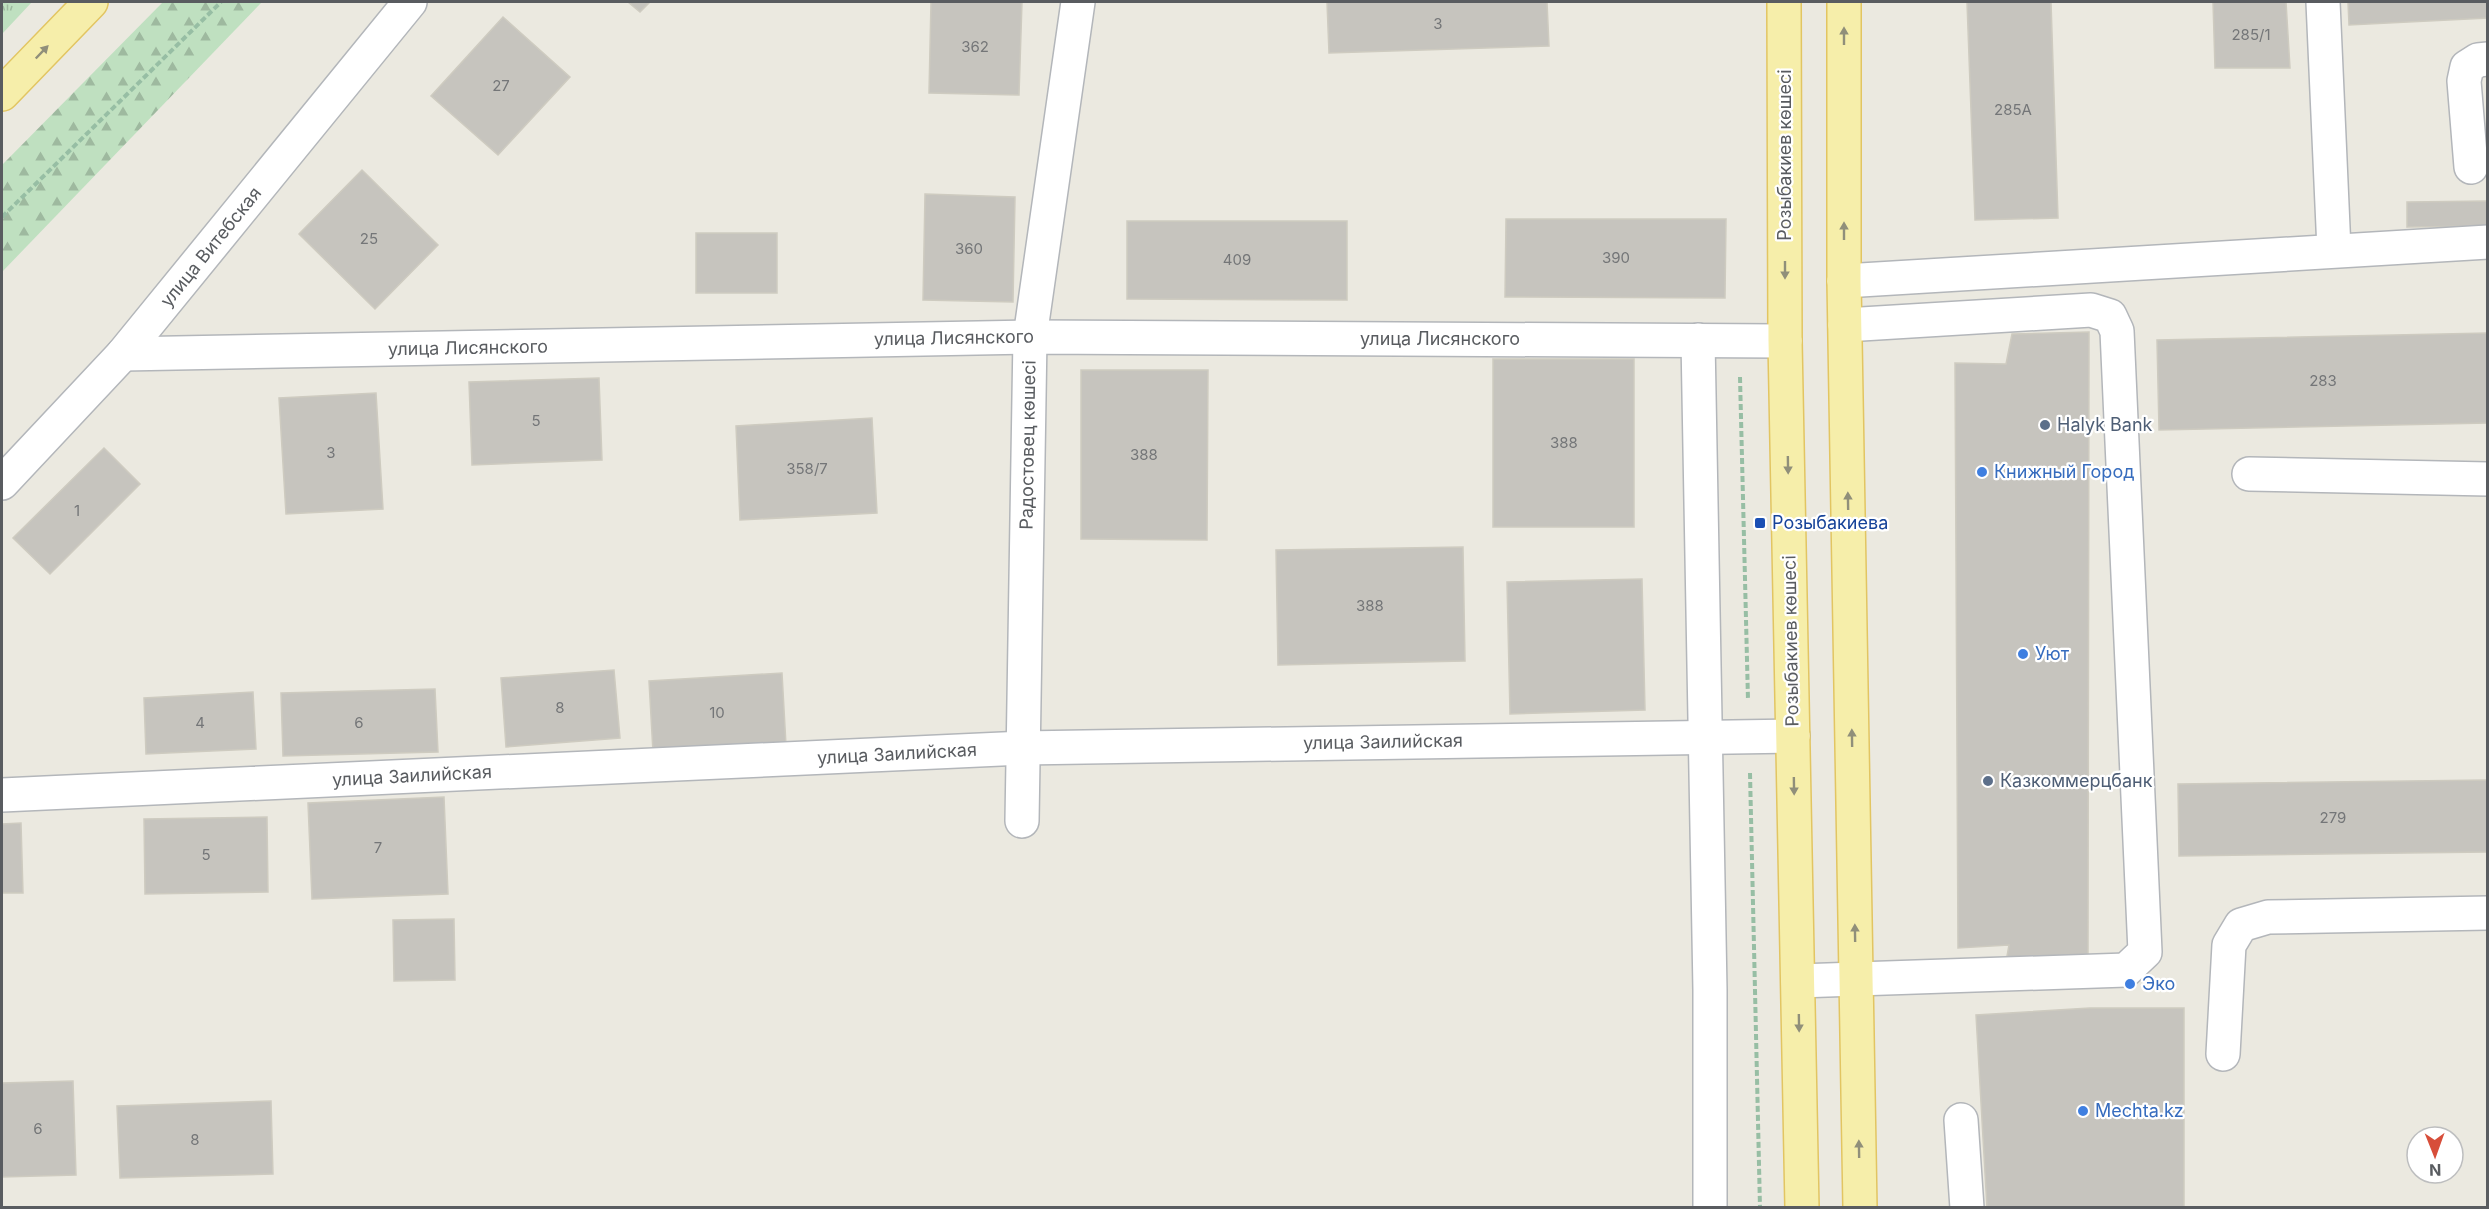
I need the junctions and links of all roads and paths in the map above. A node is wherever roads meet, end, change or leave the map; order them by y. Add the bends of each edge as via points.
1 (91, 2) edge
2 (221, 2) edge
3 (410, 2) edge
4 (1078, 2) edge
5 (1784, 2) edge
6 (1844, 2) edge
7 (2323, 2) edge
8 (2487, 59) edge
9 (2, 94) edge
10 (2471, 167) dead end
11 (2, 217) edge
12 (2487, 242) edge
13 (2334, 250) junction
14 (1844, 281) junction
15 (1845, 325) junction
16 (1030, 337) junction
17 (1698, 340) junction
18 (1785, 341) junction
19 (123, 354) junction
20 (1740, 374) dead end
21 (2249, 474) dead end
22 (2487, 479) edge
23 (2, 483) edge
24 (1706, 736) junction
25 (1749, 736) junction
26 (1793, 736) junction
27 (1022, 748) junction
28 (2, 795) edge
29 (1022, 821) dead end
30 (2487, 913) edge
31 (1856, 979) junction
32 (1798, 981) junction
33 (2223, 1054) dead end
34 (1961, 1120) dead end
35 (1710, 1208) edge
36 (1760, 1208) edge
37 (1802, 1208) edge
38 (1860, 1208) edge
39 (1967, 1208) edge

9 -> 1 main road
2 - 11 path
3 - 19 street, улица Витебская
4 - 16 street, Радостовец көшесі
5 -> 18 main road, Розыбакиев көшесі
14 -> 6 main road
7 - 13 street
8 - 10 street via 2467,67 2464,81
12 - 13 street
13 - 14 street
14 - 15 main road
31 -> 15 main road
15 - 31 street via 2091,310 2110,316 2117,331 2145,952 2126,970
16 - 17 street, улица Лисянского
16 - 19 street, улица Лисянского
16 - 27 street, Радостовец көшесі
17 - 18 street, улица Лисянского
17 - 24 street
18 -> 26 main road, Розыбакиев көшесі
19 - 23 street, улица Витебская
20 - 25 path
21 - 22 street
24 - 25 street, улица Заилийская
24 - 27 street, улица Заилийская
24 - 35 street
25 - 26 street, улица Заилийская
25 - 36 path
26 -> 32 main road, Розыбакиев көшесі
27 - 28 street, улица Заилийская
27 - 29 street, Радостовец көшесі
30 - 33 street via 2268,917 2241,925 2229,945
31 - 32 street
38 -> 31 main road
32 -> 37 main road, Розыбакиев көшесі
34 - 39 street

